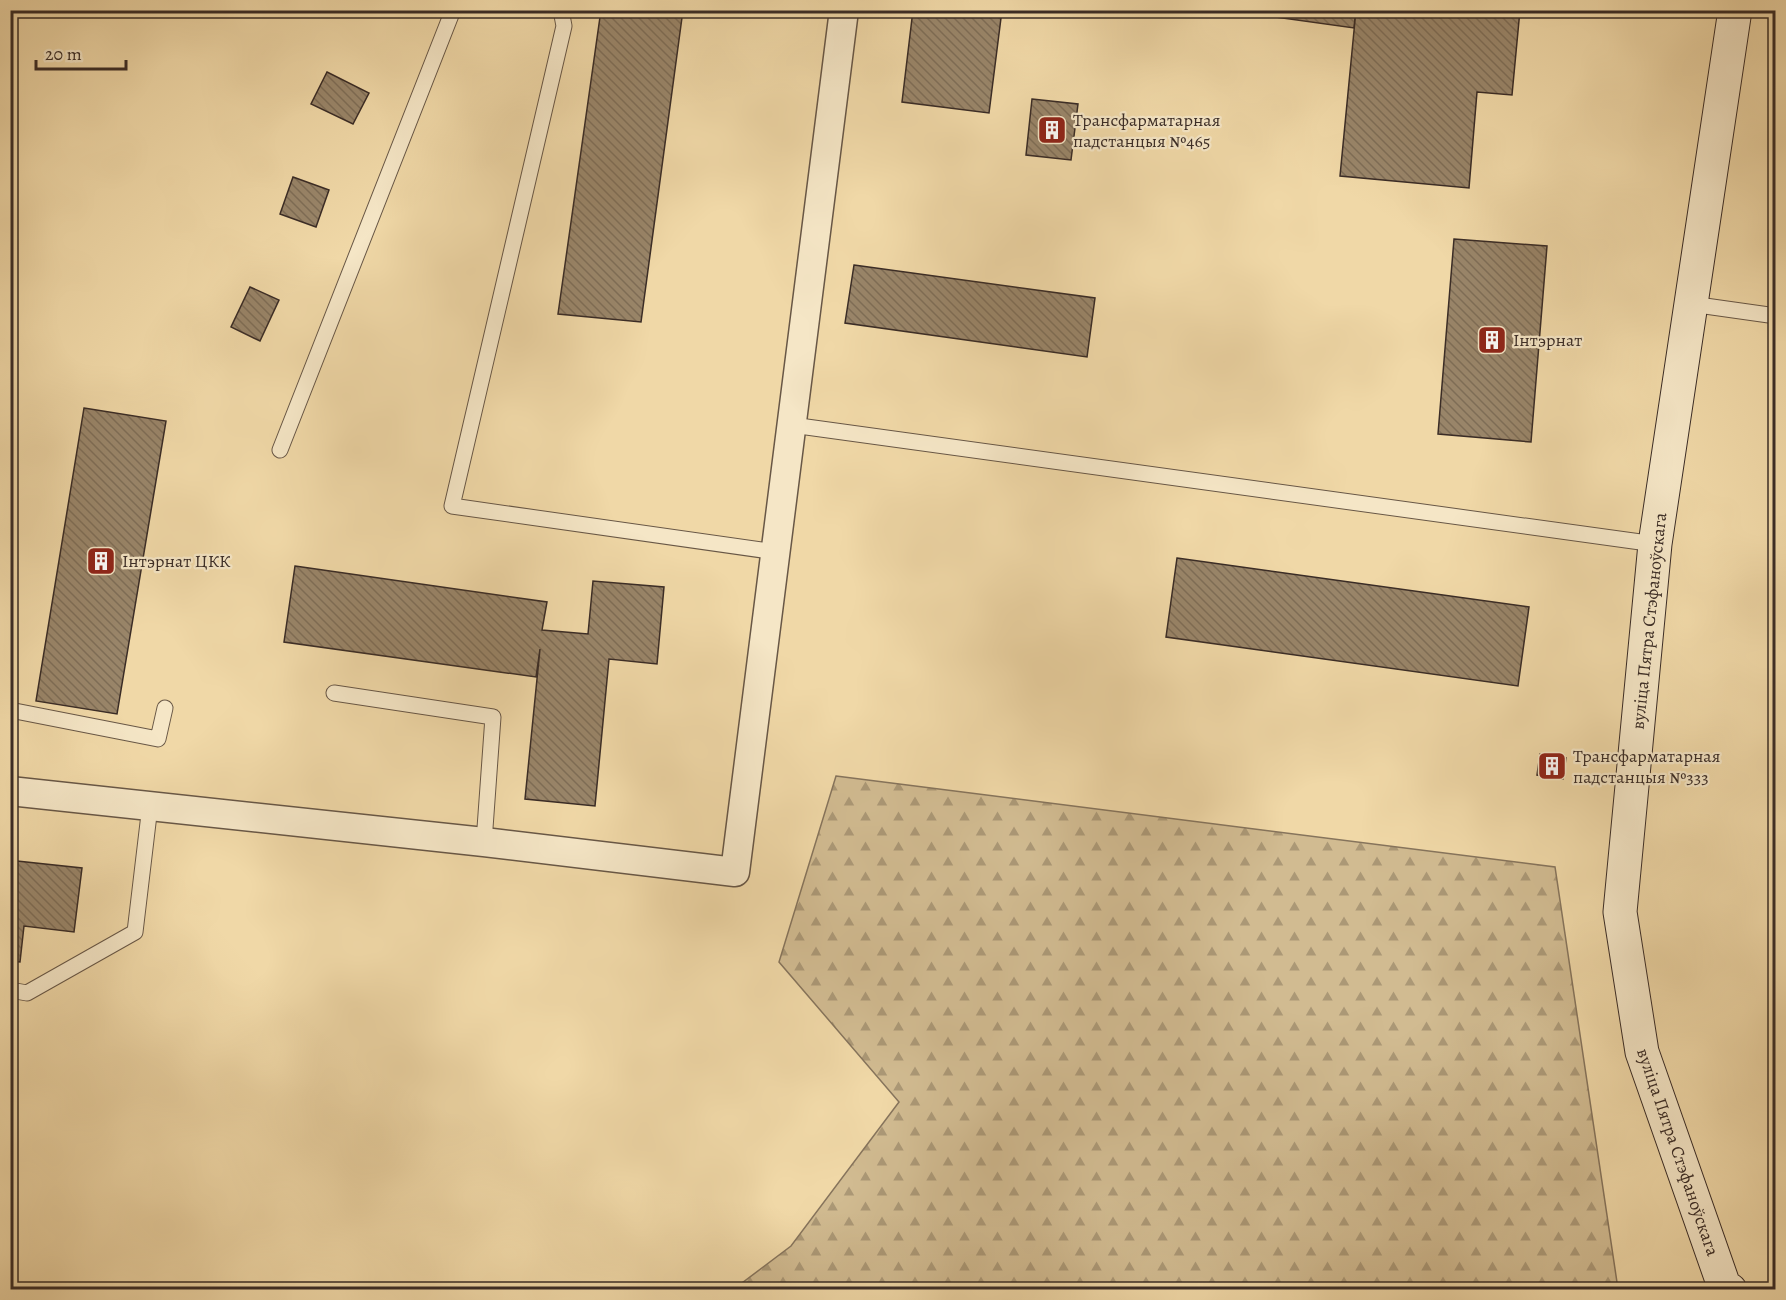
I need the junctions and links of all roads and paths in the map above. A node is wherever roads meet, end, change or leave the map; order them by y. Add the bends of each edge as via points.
1 (453, 10) edge
2 (561, 10) edge
3 (844, 10) edge
4 (1735, 10) edge
5 (1691, 304) junction
6 (1776, 316) edge
7 (792, 425) junction
8 (280, 450) dead end
9 (1655, 544) junction
10 (776, 552) junction
11 (334, 693) dead end
12 (165, 708) dead end
13 (10, 710) edge
14 (10, 790) edge
15 (150, 806) junction
16 (484, 842) junction
17 (10, 990) edge
18 (1730, 1290) edge

1 - 8 lane
2 - 10 lane via 564,26 452,506
3 - 7 street
4 - 5 street, вуліца Пятра Стэфаноўскага
5 - 6 lane
5 - 9 street, вуліца Пятра Стэфаноўскага
7 - 9 lane
7 - 10 street
9 - 18 street, вуліца Пятра Стэфаноўскага via 1620,912 1642,1052 1724,1286
10 - 16 street via 735,872
11 - 16 lane via 493,717
12 - 13 lane via 158,740
14 - 15 street
15 - 16 street
15 - 17 lane via 135,932 27,993

